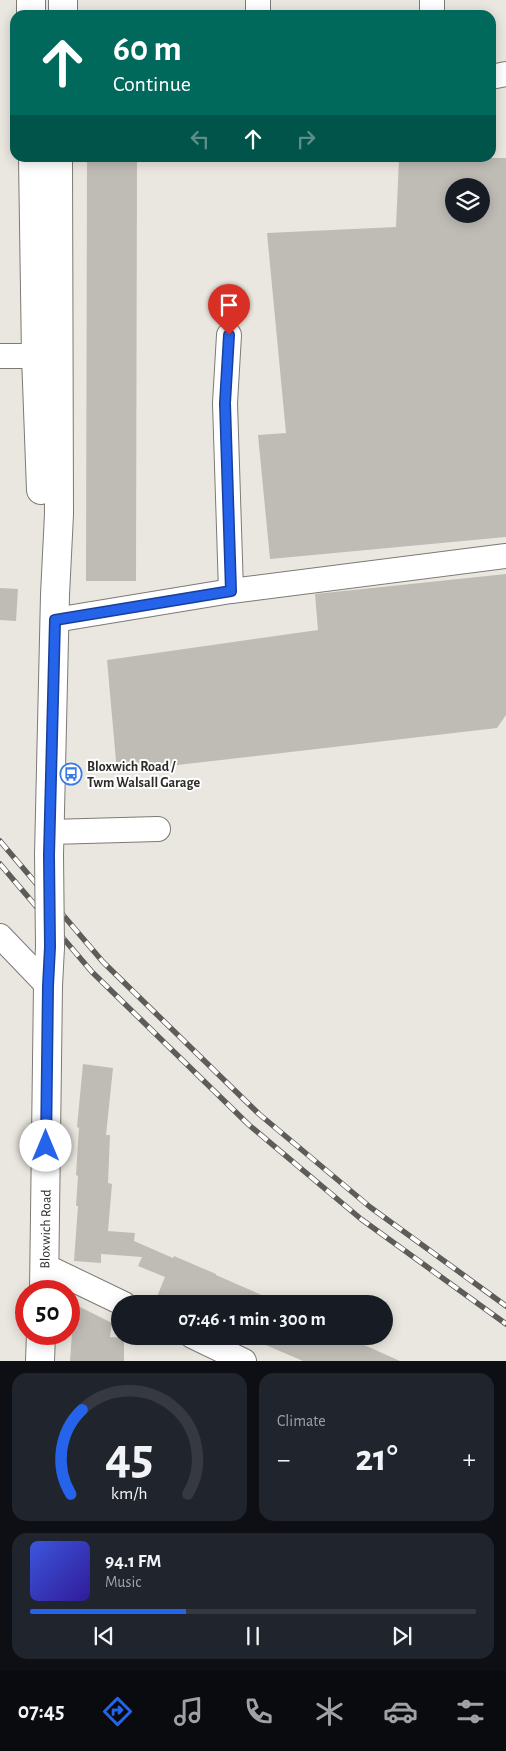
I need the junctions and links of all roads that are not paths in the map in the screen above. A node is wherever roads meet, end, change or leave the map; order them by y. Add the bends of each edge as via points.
1 (32, 162) edge
2 (58, 162) edge
3 (229, 335) dead end
4 (0, 356) edge
5 (36, 356) junction
6 (506, 556) edge
7 (231, 591) junction
8 (55, 608) junction
9 (158, 829) dead end
10 (49, 844) junction
11 (0, 936) edge
12 (48, 986) junction
13 (45, 1279) edge
14 (111, 1300) edge
15 (41, 1345) edge
16 (211, 1345) edge
17 (40, 1361) edge
18 (244, 1361) edge

1 - 5 main road
2 - 8 main road via 59,514
3 - 7 street via 225,403
4 - 5 street
5 - 8 main road via 42,516
6 - 7 street
7 - 8 street
8 - 10 main road, Bloxwich Road
9 - 10 street
10 - 12 main road, Bloxwich Road, bridge
11 - 12 street
12 - 13 main road, Bloxwich Road
13 - 14 street
15 - 17 main road
16 - 18 street

